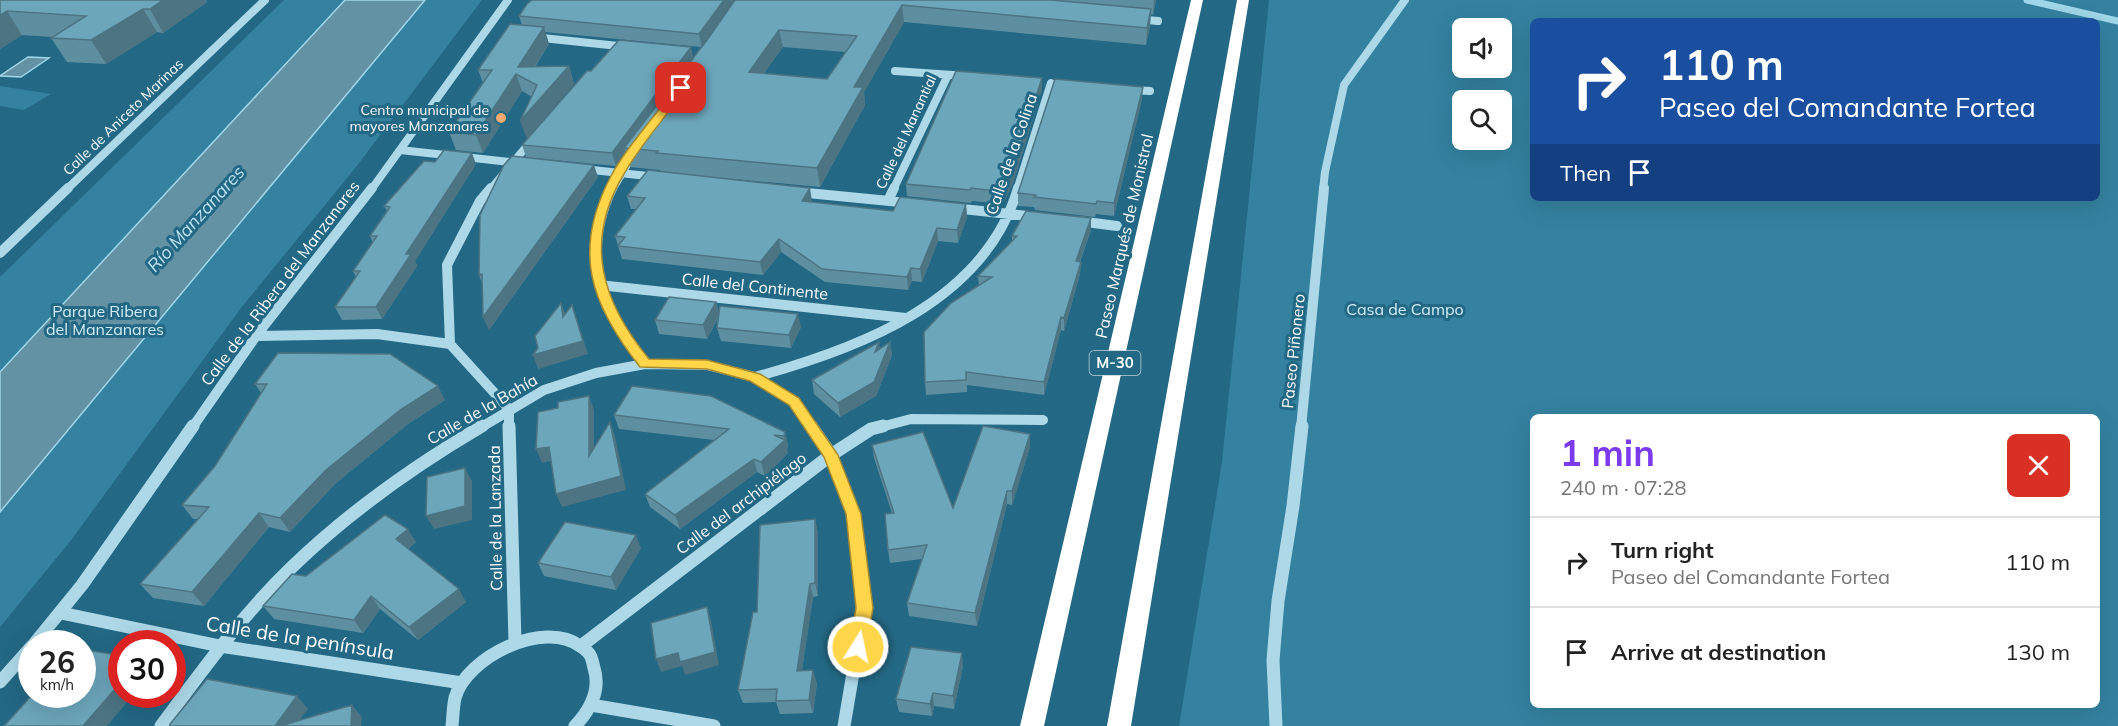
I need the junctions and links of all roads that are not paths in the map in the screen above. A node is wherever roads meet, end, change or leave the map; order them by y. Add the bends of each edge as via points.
1 (266, 0) edge
2 (508, 0) edge
3 (1197, 0) edge
4 (1243, 0) edge
5 (1405, 0) edge
6 (1123, 18) edge
7 (1158, 21) dead end
8 (487, 32) junction
9 (498, 33) dead end
10 (522, 36) edge
11 (616, 45) junction
12 (638, 48) edge
13 (608, 54) edge
14 (895, 71) dead end
15 (948, 75) junction
16 (982, 78) edge
17 (1040, 82) edge
18 (1051, 83) junction
19 (1062, 84) edge
20 (1117, 89) edge
21 (1150, 91) dead end
22 (537, 135) edge
23 (645, 137) edge
24 (400, 150) junction
25 (519, 163) junction
26 (572, 168) edge
27 (618, 173) junction
28 (665, 178) edge
29 (783, 190) edge
30 (888, 201) junction
31 (921, 205) edge
32 (943, 207) edge
33 (1009, 214) junction
34 (1052, 218) edge
35 (1063, 220) edge
36 (1117, 226) dead end
37 (0, 253) edge
38 (599, 285) junction
39 (907, 318) junction
40 (256, 336) junction
41 (450, 344) junction
42 (645, 364) junction
43 (755, 377) junction
44 (509, 410) junction
45 (1043, 420) dead end
46 (831, 455) junction
47 (61, 613) junction
48 (46, 630) edge
49 (515, 642) junction
50 (220, 646) junction
51 (581, 646) junction
52 (18, 662) edge
53 (0, 682) edge
54 (462, 683) junction
55 (591, 705) junction
56 (161, 726) edge
57 (452, 726) edge
58 (575, 726) edge
59 (714, 726) edge
60 (844, 726) edge
61 (1032, 726) edge
62 (1119, 726) edge
63 (1276, 726) edge

1 - 37 street, Calle de Aniceto Marinas
2 - 8 street, Calle de la Ribera del Manzanares
3 - 61 highway, Paseo Marqués de Monistrol / M-30
4 - 62 highway
5 - 63 street, Paseo Piñonero via 1344,85 1325,172 1293,506 1277,613 1273,660
6 - 7 street
8 - 9 street
8 - 24 street, Calle de la Ribera del Manzanares
10 - 11 street
11 - 12 street
11 - 13 street
14 - 15 street
15 - 16 street
15 - 30 street, Calle del Manantial
17 - 18 street
18 - 19 street
18 - 33 street, Calle de la Colina
20 - 21 street
22 - 25 street
23 - 27 street
24 - 25 street
24 - 40 street, Calle de la Ribera del Manzanares
25 - 41 street via 480,201 447,265
26 - 27 street
27 - 28 street
27 - 38 street via 603,205 596,240
29 - 30 street
30 - 31 street
32 - 33 street
33 - 34 street
33 - 39 street, Calle de la Colina via 978,260
35 - 36 street
38 - 39 street, Calle del Continente
38 - 42 street via 622,335
39 - 43 street, Calle de la Colina via 836,354
40 - 41 street via 377,334
40 - 47 street, Calle de la Ribera del Manzanares
41 - 44 street
42 - 43 street, Calle de la Bahía via 707,365
42 - 44 street, Calle de la Bahía via 596,373 544,390
43 - 46 street, Calle de la Bahía via 794,401
44 - 49 street, Calle de la Lanzada
44 - 50 street, Calle de la Bahía via 434,455 356,511 291,568
45 - 46 street, Calle del archipiélago via 911,419 871,429
46 - 51 street, Calle del archipiélago
46 - 60 street, Calle de la Bahía via 854,514 864,608
47 - 48 street, Calle de la Ribera del Manzanares
47 - 50 street, Calle de la península
49 - 51 street via 551,636
49 - 54 street via 494,652
50 - 54 street, Calle de la península
50 - 56 street, Calle de la Bahía
51 - 55 street via 597,671
52 - 53 street, Calle de la Ribera del Manzanares
54 - 57 street via 454,698
55 - 58 street
55 - 59 street

